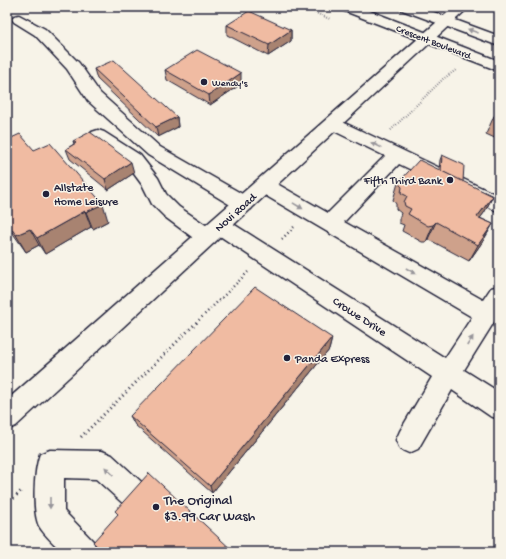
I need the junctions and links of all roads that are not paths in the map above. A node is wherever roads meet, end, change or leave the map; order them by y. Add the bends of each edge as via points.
1 (347, 7) edge
2 (407, 7) edge
3 (462, 7) edge
4 (19, 19) dead end
5 (446, 21) junction
6 (428, 39) junction
7 (499, 41) edge
8 (499, 66) edge
9 (334, 124) junction
10 (98, 136) edge
11 (397, 155) junction
12 (264, 186) junction
13 (244, 204) junction
14 (499, 205) edge
15 (330, 224) junction
16 (214, 231) junction
17 (499, 295) edge
18 (487, 314) junction
19 (448, 374) junction
20 (499, 407) edge
21 (7, 417) edge
22 (409, 440) dead end
23 (138, 498) edge
24 (82, 552) edge

1 - 6 main road, Crescent Boulevard
2 - 5 main road, Crescent Boulevard
3 - 5 main road, Novi Road
4 - 13 main road via 40,32 73,66 94,97 154,151
5 - 6 main road, Novi Road
7 -> 5 main road, Crescent Boulevard
6 - 8 main road, Crescent Boulevard
6 - 9 main road, Novi Road
11 -> 9 main road
9 - 12 main road, Novi Road
10 - 16 main road, Crowe Drive via 133,159 151,183 159,199 172,212
11 - 14 main road
11 - 15 main road
12 - 13 main road, Novi Road
12 -> 15 main road
13 - 16 main road, Novi Road
15 -> 18 main road
16 - 19 main road, Crowe Drive via 266,255
16 - 21 main road, Novi Road
17 - 18 main road
19 -> 18 main road
19 - 20 main road, Crowe Drive
19 - 22 main road
23 -> 24 main road via 102,465 50,464 50,517

